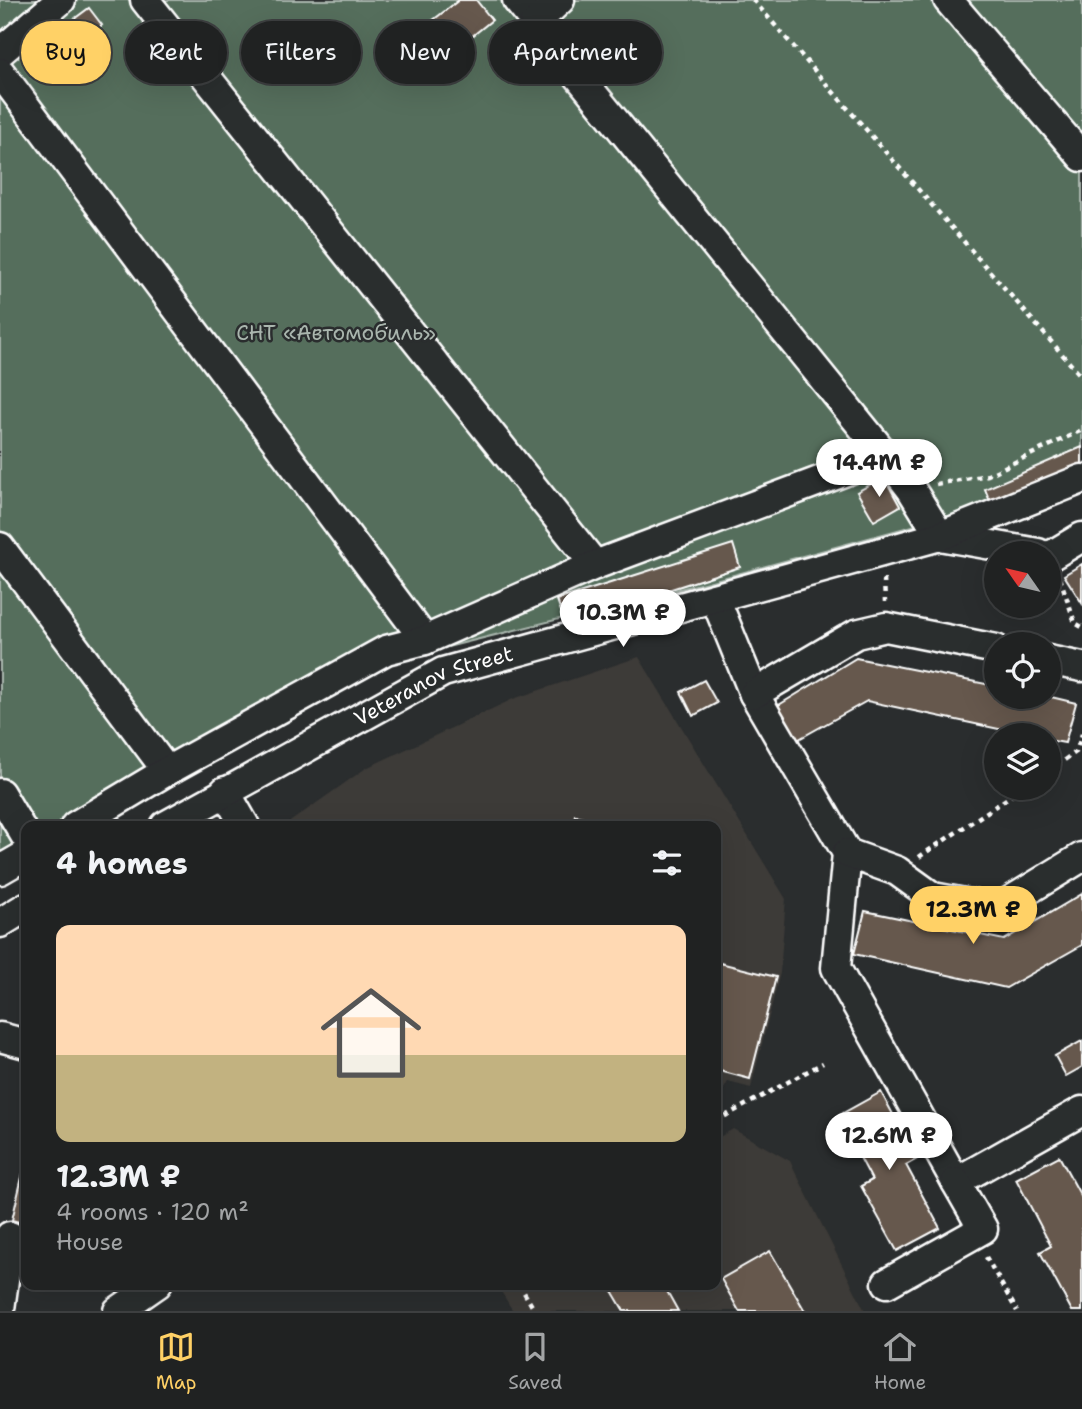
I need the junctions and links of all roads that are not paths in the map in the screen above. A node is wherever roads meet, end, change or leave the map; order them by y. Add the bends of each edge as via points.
1 (61, 0) edge
2 (145, 0) edge
3 (517, 0) edge
4 (560, 0) edge
5 (948, 0) edge
6 (539, 12) edge
7 (0, 52) edge
8 (0, 72) edge
9 (1082, 156) edge
10 (886, 456) junction
11 (1082, 479) edge
12 (940, 536) junction
13 (1082, 537) edge
14 (984, 543) edge
15 (0, 547) edge
16 (1061, 547) edge
17 (595, 565) junction
18 (715, 598) junction
19 (425, 640) junction
20 (984, 647) edge
21 (1061, 663) edge
22 (1082, 667) edge
23 (754, 694) junction
24 (167, 771) junction
25 (225, 791) junction
26 (0, 793) edge
27 (83, 821) edge
28 (174, 821) edge
29 (242, 821) edge
30 (21, 829) edge
31 (847, 853) junction
32 (1082, 857) edge
33 (21, 858) edge
34 (0, 870) edge
35 (21, 910) edge
36 (0, 923) edge
37 (0, 1038) edge
38 (21, 1043) edge
39 (1079, 1119) edge
40 (956, 1182) junction
41 (10, 1236) dead end
42 (887, 1283) dead end
43 (116, 1290) edge
44 (148, 1290) edge
45 (0, 1309) edge
46 (116, 1311) edge

1 - 7 street
2 - 17 street
3 - 6 street
4 - 6 street
5 - 9 street
6 - 10 street
8 - 19 street
10 - 12 street
10 - 17 street
11 - 12 street, Veteranov Street
12 - 14 street
12 - 18 street, Veteranov Street
13 - 16 street
15 - 24 street
17 - 19 street
18 - 23 street
18 - 25 street, Veteranov Street via 443,672
19 - 24 street via 386,650
20 - 23 street via 886,627 856,634
21 - 22 street
23 - 31 street
24 - 27 street
25 - 28 street, Veteranov Street
25 - 29 street
26 - 30 street
31 - 32 street via 897,871 933,897 997,909
31 - 40 street via 836,968
33 - 34 street
35 - 36 street
37 - 38 street
39 - 40 street
40 - 42 street via 983,1229
41 - 45 street
43 - 46 street
44 - 46 street

